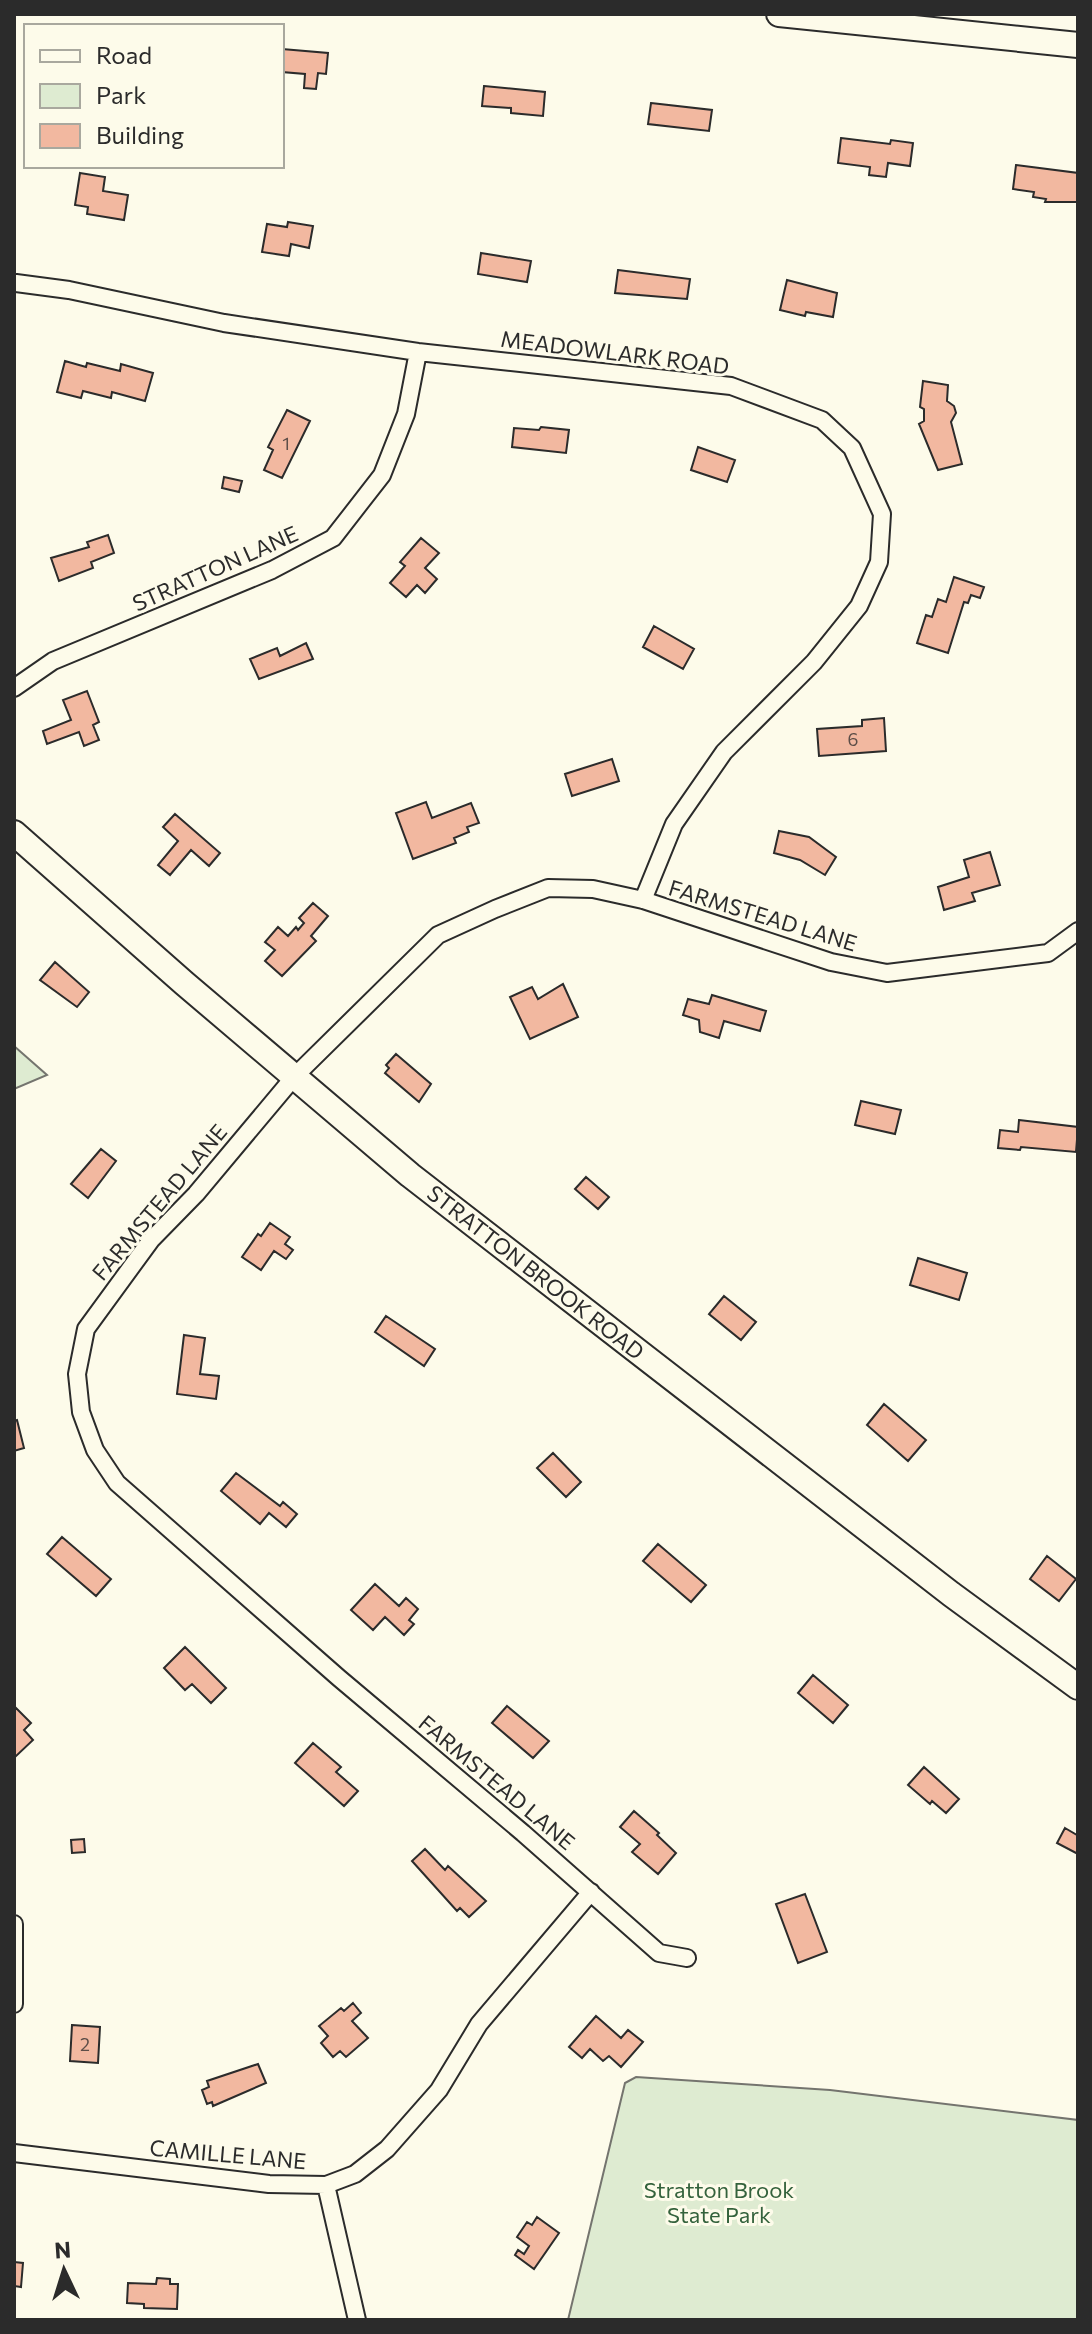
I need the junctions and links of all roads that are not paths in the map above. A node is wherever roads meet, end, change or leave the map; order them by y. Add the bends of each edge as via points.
1 (779, 14) edge
2 (1078, 45) edge
3 (16, 283) edge
4 (418, 352) junction
5 (14, 688) edge
6 (14, 833) edge
7 (643, 900) junction
8 (1078, 931) edge
9 (294, 1077) junction
10 (1078, 1687) edge
11 (591, 1892) junction
12 (14, 1924) edge
13 (687, 1958) dead end
14 (14, 2004) edge
15 (14, 2153) edge
16 (326, 2185) junction
17 (357, 2320) edge

1 - 2 street
3 - 4 street, MEADOWLARK ROAD via 224,323
4 - 5 street, STRATTON LANE via 406,414 382,475 333,538 272,570 53,661
4 - 7 street, MEADOWLARK ROAD via 731,386 822,420 852,448 882,514 879,562 859,606 814,662 724,752 674,824
6 - 9 street, STRATTON BROOK ROAD
7 - 8 street, FARMSTEAD LANE via 831,962 887,973 1048,953
7 - 9 street, FARMSTEAD LANE via 593,889 548,888 438,935
9 - 10 street, STRATTON BROOK ROAD via 422,1184
9 - 11 street, FARMSTEAD LANE via 151,1240 86,1329 77,1374 81,1412 95,1450 117,1483
11 - 13 street, FARMSTEAD LANE via 659,1953
11 - 16 street, CAMILLE LANE via 479,2024 439,2090 399,2137 355,2174
12 - 14 street
15 - 16 street, CAMILLE LANE via 269,2184
16 - 17 street

